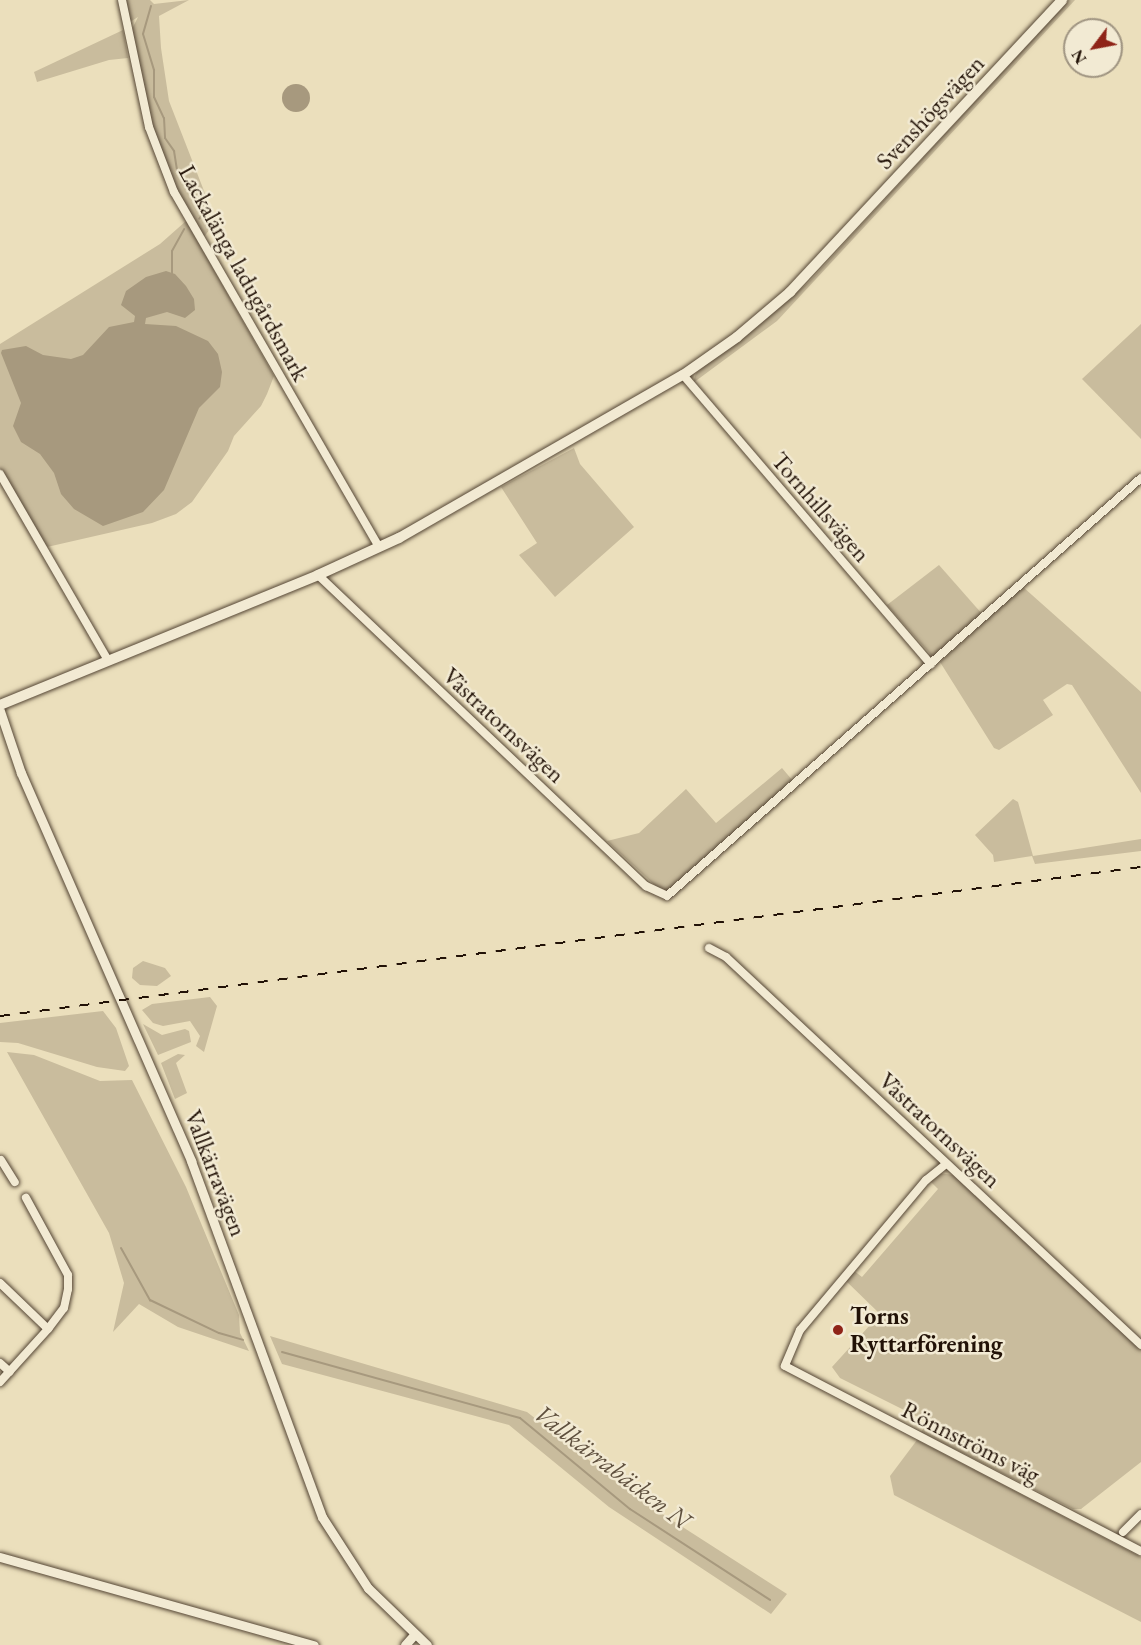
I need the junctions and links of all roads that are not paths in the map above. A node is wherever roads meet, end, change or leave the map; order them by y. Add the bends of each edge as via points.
1 (122, 0) edge
2 (1062, 0) edge
3 (683, 375) junction
4 (0, 474) edge
5 (1141, 478) edge
6 (379, 547) junction
7 (318, 575) junction
8 (108, 660) junction
9 (931, 664) junction
10 (0, 705) edge
11 (0, 711) edge
12 (709, 948) dead end
13 (0, 1159) edge
14 (946, 1164) junction
15 (15, 1182) dead end
16 (26, 1198) dead end
17 (0, 1283) edge
18 (48, 1329) junction
19 (1141, 1345) edge
20 (0, 1363) edge
21 (10, 1372) junction
22 (0, 1382) edge
23 (1141, 1514) edge
24 (1123, 1532) dead end
25 (1141, 1551) edge
26 (0, 1557) edge
27 (414, 1635) junction
28 (314, 1645) edge
29 (405, 1645) edge
30 (427, 1645) edge

1 - 6 street, Lackalänga ladugårdsmark via 149,127 174,192
2 - 3 main road, Svenshögsvägen via 762,318
3 - 6 main road, Svenshögsvägen
3 - 9 street, Tornhillsvägen
4 - 8 street
5 - 9 street
6 - 7 main road, Svenshögsvägen
7 - 8 main road, Svenshögsvägen
7 - 9 street, Västratornsvägen via 646,886 667,896
8 - 10 main road, Svenshögsvägen
11 - 27 street, Vallkärravägen via 21,773 191,1161 322,1517 368,1588
12 - 14 street, Västratornsvägen via 726,957
13 - 15 street
14 - 19 street, Västratornsvägen
14 - 25 street, Rönnströms väg via 926,1180 800,1330 785,1366
16 - 18 street via 68,1275 64,1308
17 - 18 street
18 - 21 street
20 - 21 street
21 - 22 street
23 - 24 street
26 - 28 street
27 - 29 street
27 - 30 street, Vallkärravägen

